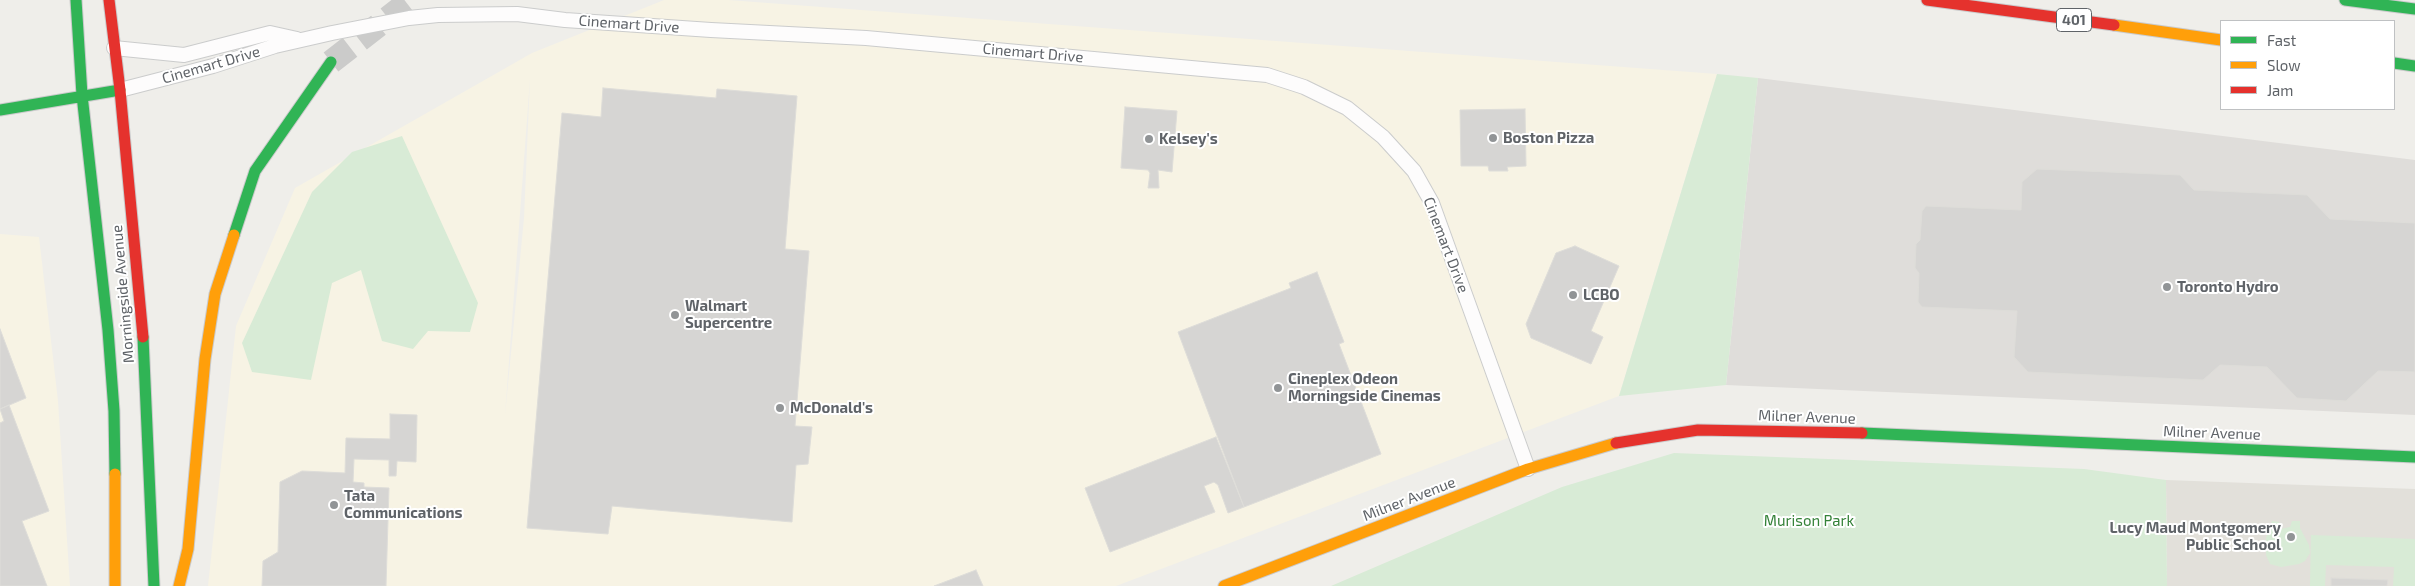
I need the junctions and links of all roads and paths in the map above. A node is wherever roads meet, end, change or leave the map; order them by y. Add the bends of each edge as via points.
1 (76, 0) edge
2 (109, 0) edge
3 (1926, 0) edge
4 (2345, 0) edge
5 (2415, 9) edge
6 (302, 40) junction
7 (2220, 40) edge
8 (114, 48) junction
9 (331, 62) tunnel mouth
10 (2395, 63) edge
11 (2415, 66) edge
12 (120, 90) junction
13 (82, 95) junction
14 (0, 110) edge
15 (2415, 457) edge
16 (1528, 469) junction
17 (115, 586) edge
18 (154, 586) edge
19 (179, 586) edge
20 (1224, 586) edge

1 - 13 main road, Morningside Avenue
2 - 8 main road, Morningside Avenue
3 - 7 main road, 401
4 - 5 main road
6 - 8 street, Cinemart Drive via 270,33 184,55
6 - 12 street, Cinemart Drive
6 - 16 street, Cinemart Drive via 409,18 517,14 565,20 866,38 1219,70 1267,75 1304,87 1347,108 1383,136 1414,171 1432,203
8 - 12 main road, Morningside Avenue
9 - 19 main road via 255,171 215,294 205,359 188,549
10 - 11 main road
12 - 13 main road
12 - 18 main road, Morningside Avenue via 143,335
13 - 14 main road
13 - 17 main road, Morningside Avenue via 114,411
15 - 16 main road, Milner Avenue via 1808,431 1698,430 1617,442
16 - 20 main road, Milner Avenue

